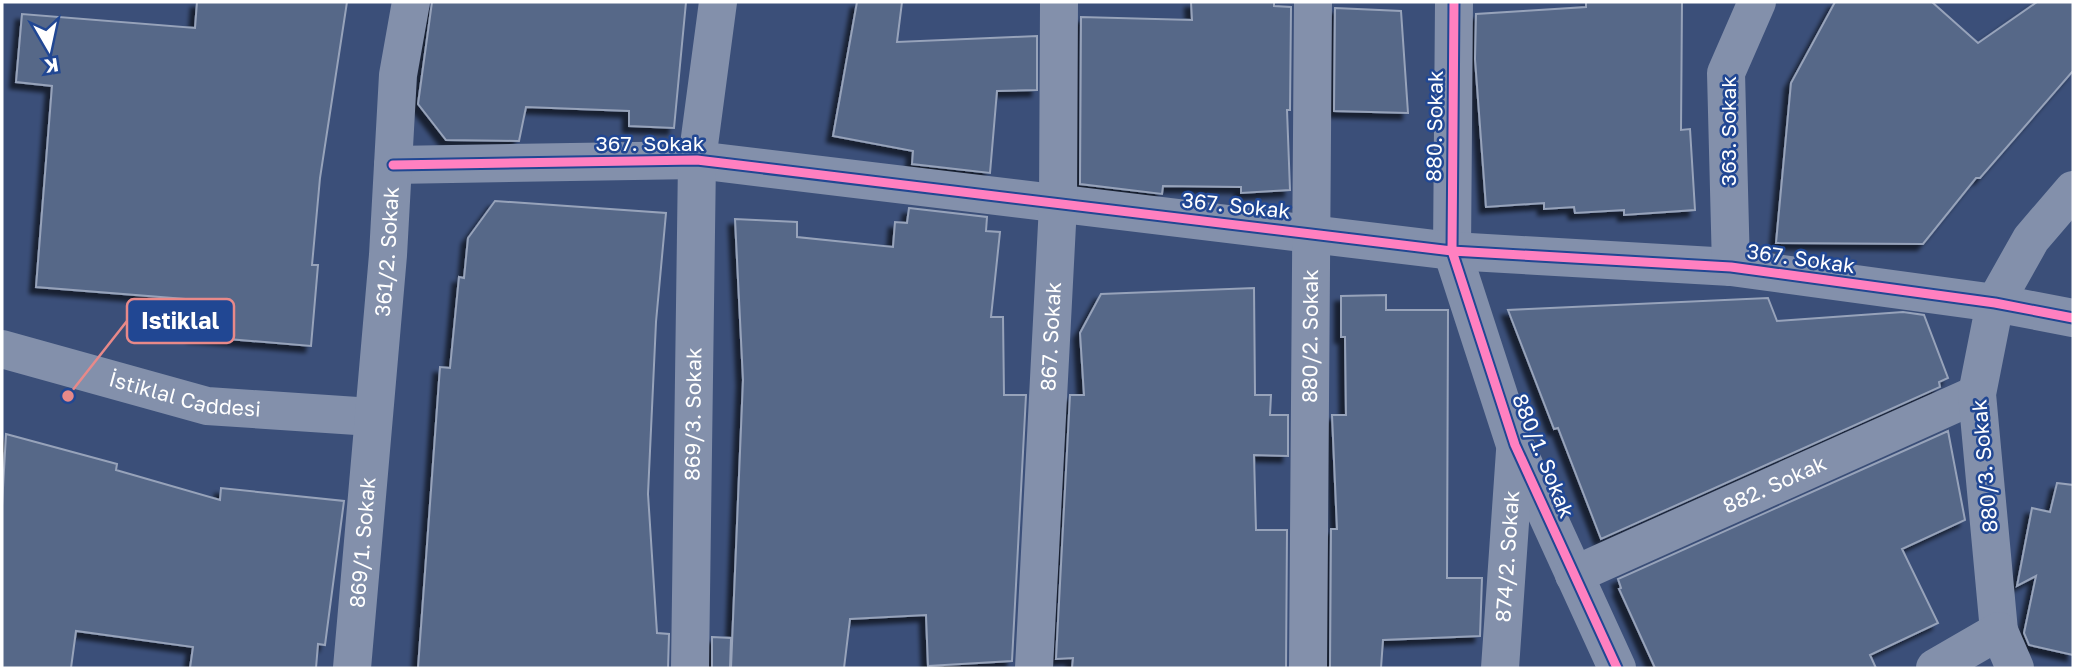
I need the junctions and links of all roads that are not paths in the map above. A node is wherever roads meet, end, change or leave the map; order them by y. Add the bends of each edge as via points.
1 (411, 2) edge
2 (718, 2) edge
3 (1059, 2) edge
4 (1313, 2) edge
5 (1454, 2) edge
6 (1757, 2) edge
7 (697, 160) junction
8 (393, 165) junction
9 (2073, 190) edge
10 (1058, 205) junction
11 (1310, 232) junction
12 (1452, 251) junction
13 (1731, 267) junction
14 (1995, 303) junction
15 (2073, 318) edge
16 (2, 349) edge
17 (1977, 394) junction
18 (372, 417) junction
19 (1515, 445) junction
20 (1574, 575) junction
21 (1999, 631) junction
22 (352, 668) edge
23 (690, 668) edge
24 (1034, 668) edge
25 (1308, 668) edge
26 (1500, 668) edge
27 (1617, 668) edge
28 (1934, 668) edge
29 (2015, 668) edge

1 - 8 street, 361/2. Sokak via 398,75
2 - 7 street, 869/3. Sokak
3 - 10 street, 867. Sokak
4 - 11 street, 880/2. Sokak
5 - 12 street, 880. Sokak
6 - 13 street, 363. Sokak via 1726,73
7 - 8 street, 367. Sokak
7 - 10 street, 367. Sokak
7 - 23 street, 869/3. Sokak
8 - 18 street, 361/2. Sokak
9 - 14 street, 880/3. Sokak via 2031,239
10 - 11 street, 367. Sokak
10 - 24 street, 867. Sokak
11 - 12 street, 367. Sokak
11 - 25 street, 880/2. Sokak
12 - 13 street, 367. Sokak
12 - 19 street, 880/1. Sokak
13 - 14 street, 367. Sokak
14 - 15 street, 367. Sokak
14 - 17 street, 880/3. Sokak
16 - 18 street, İstiklal Caddesi via 207,406
17 - 20 street, 882. Sokak
17 - 21 street, 880/3. Sokak
18 - 22 street, 869/1. Sokak
19 - 20 street, 880/1. Sokak
19 - 26 street, 874/2. Sokak
20 - 27 street, 880/1. Sokak
21 - 28 street
21 - 29 street, 880/3. Sokak

